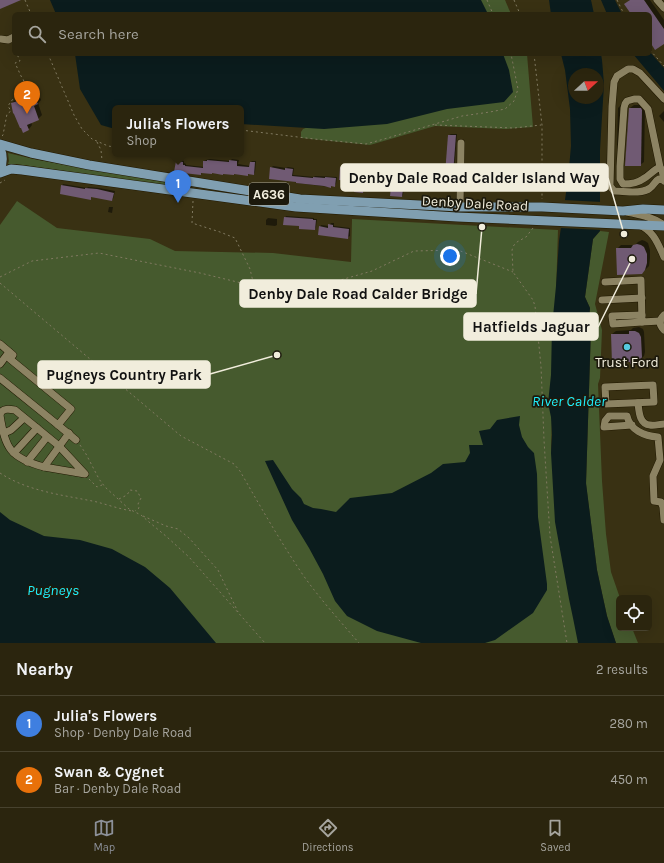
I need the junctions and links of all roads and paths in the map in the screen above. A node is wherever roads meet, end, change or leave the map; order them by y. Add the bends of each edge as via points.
1 (25, 0) edge
2 (487, 0) edge
3 (514, 0) edge
4 (617, 0) edge
5 (657, 0) edge
6 (664, 8) edge
7 (30, 12) edge
8 (492, 12) edge
9 (519, 12) edge
10 (623, 12) edge
11 (0, 38) edge
12 (12, 38) edge
13 (652, 52) edge
14 (18, 56) edge
15 (49, 56) edge
16 (511, 56) edge
17 (534, 56) edge
18 (664, 66) edge
19 (664, 99) edge
20 (432, 125) junction
21 (542, 125) junction
22 (244, 130) edge
23 (1, 140) edge
24 (97, 141) junction
25 (461, 143) dead end
26 (112, 147) edge
27 (0, 148) edge
28 (102, 167) junction
29 (660, 167) junction
30 (0, 172) edge
31 (664, 181) edge
32 (195, 193) junction
33 (460, 207) junction
34 (542, 207) junction
35 (664, 210) edge
36 (623, 211) junction
37 (536, 220) junction
38 (637, 225) junction
39 (664, 226) edge
40 (664, 257) edge
41 (513, 272) junction
42 (0, 277) edge
43 (605, 282) dead end
44 (0, 283) edge
45 (254, 286) junction
46 (642, 298) junction
47 (602, 300) dead end
48 (662, 318) edge
49 (664, 330) edge
50 (0, 344) edge
51 (9, 352) junction
52 (0, 364) edge
53 (0, 378) edge
54 (638, 402) junction
55 (0, 415) edge
56 (24, 418) junction
57 (664, 424) edge
58 (58, 425) junction
59 (632, 426) dead end
60 (37, 428) junction
61 (4, 433) junction
62 (69, 433) junction
63 (47, 437) junction
64 (76, 440) joint
65 (59, 446) junction
66 (14, 453) junction
67 (662, 460) edge
68 (26, 462) junction
69 (44, 467) junction
70 (0, 474) edge
71 (85, 474) junction
72 (103, 484) junction
73 (119, 500) junction
74 (135, 512) junction
75 (141, 515) junction
76 (664, 520) edge
77 (239, 614) junction
78 (265, 643) edge
79 (359, 643) edge
80 (567, 643) edge

1 - 7 path
2 - 8 path
3 - 9 path
4 - 10 path
5 - 6 street
11 - 12 street
13 - 18 path
14 - 23 path via 20,61 15,63 27,90 26,95 12,100 8,106 11,111
15 - 24 path via 74,115 82,129
16 - 20 path via 518,89 514,101 505,109 462,116
17 - 21 path
19 - 31 street via 640,73 628,69 617,76 612,106 610,186 614,191 643,192 650,189 659,179
20 - 21 path via 514,128
20 - 22 path via 366,144
21 - 34 path
23 - 28 main road, Denby Dale Road / A636 via 31,153
24 - 26 path
24 - 28 path via 101,150
25 - 33 street
27 - 30 main road
28 - 33 main road, Denby Dale Road / A636 via 300,198
29 - 29 street via 642,180 623,184 620,179 624,108 627,101 639,99 648,109
29 - 31 street
30 - 32 main road, Denby Dale Road / A636 via 22,170
32 - 37 main road, Denby Dale Road / A636 via 296,207
32 - 45 path via 192,223 235,238 250,269
33 - 34 main road, Denby Dale Road / A636
34 - 36 main road, Denby Dale Road / A636
35 - 36 main road, Denby Dale Road / A636
36 - 39 street via 657,220
37 - 38 main road, Denby Dale Road / A636
37 - 41 path via 535,226 526,237 514,245
38 - 39 main road, Denby Dale Road / A636
38 - 40 street via 653,235
41 - 45 path via 458,250 414,251 372,271 323,285
41 - 80 path via 533,300 536,310 550,536
42 - 45 path via 32,261 99,253
43 - 46 street via 641,280
44 - 79 path via 181,436 234,464 303,575
46 - 47 street
46 - 48 street via 642,319
48 - 49 street via 661,327
50 - 51 street
51 - 52 street
51 - 58 street via 13,355 10,359 71,409
53 - 58 street
54 - 54 street via 654,402 653,385 605,387 606,404
54 - 57 street via 644,423
55 - 56 street via 2,411 9,409
55 - 61 street
56 - 60 street
56 - 61 street
58 - 62 street
59 - 67 street via 643,435 658,437
60 - 63 street
60 - 66 street
61 - 66 street via 8,447
62 - 64 street
62 - 65 street
63 - 65 street
63 - 68 street
64 - 72 path
65 - 69 street
65 - 71 street
66 - 68 street
67 - 76 street via 653,476 654,500 661,502
68 - 69 street
69 - 71 street
70 - 74 path via 36,489
71 - 72 path via 97,487
72 - 73 path
73 - 74 path
73 - 74 path via 130,490 137,491 141,498 139,508
74 - 75 path
75 - 77 path via 189,557
75 - 77 path via 178,529 189,538 218,570
77 - 78 path

